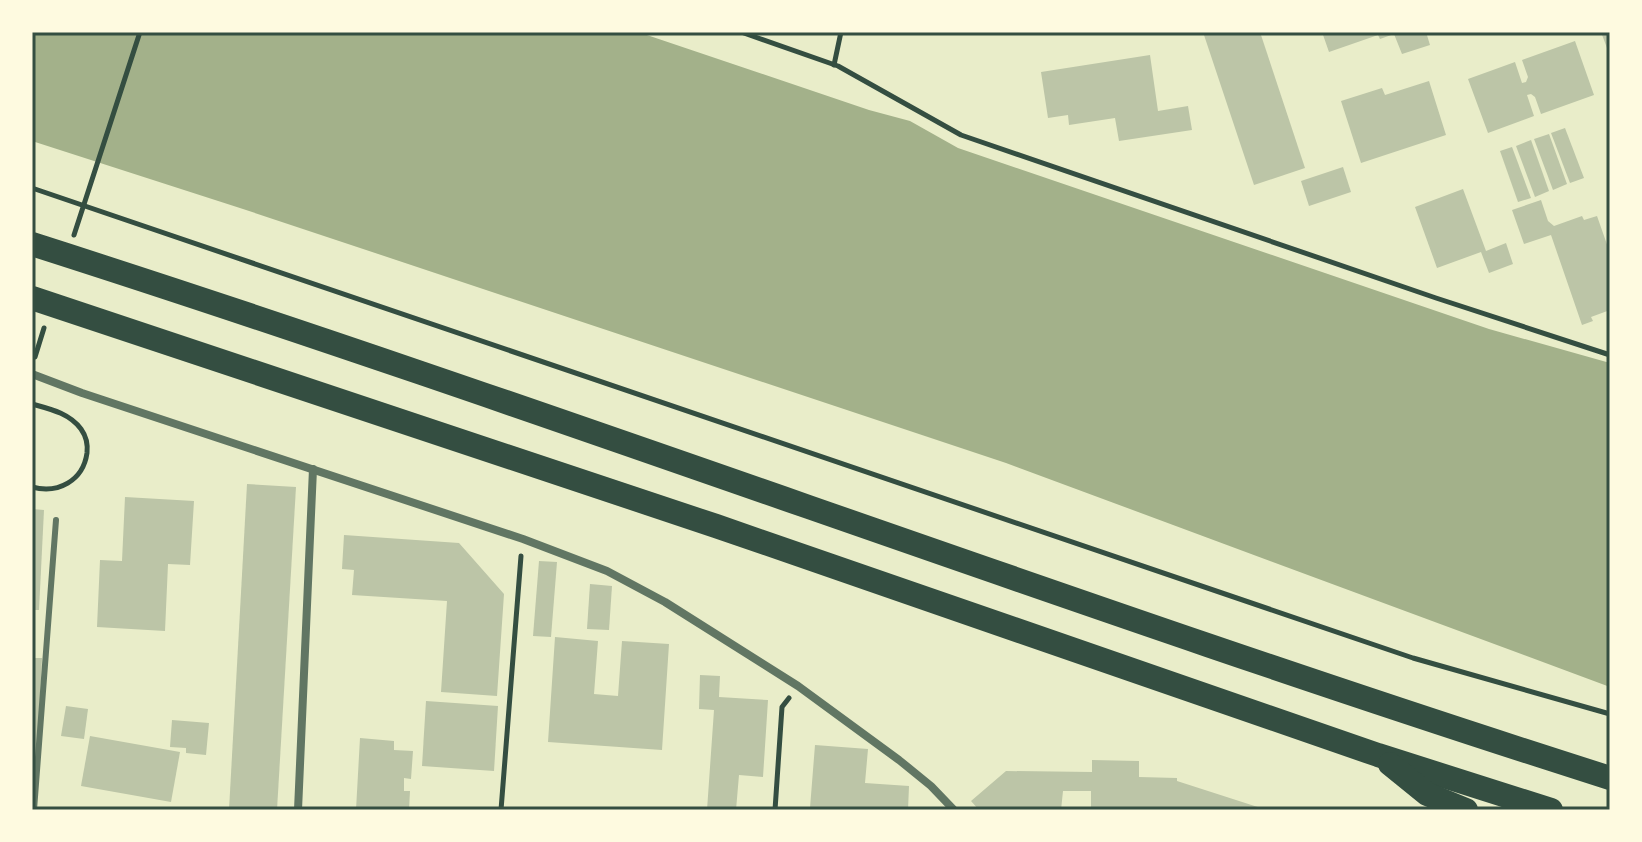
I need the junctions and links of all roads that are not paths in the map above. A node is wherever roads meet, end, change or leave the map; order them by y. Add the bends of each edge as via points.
1 (32, 244) edge
2 (32, 298) edge
3 (32, 374) edge
4 (313, 469) junction
5 (56, 520) dead end
6 (1378, 755) junction
7 (1610, 778) edge
8 (34, 810) edge
9 (298, 810) edge
10 (954, 810) edge
11 (1466, 810) edge
12 (1551, 810) edge

1 - 7 highway
2 - 6 highway via 716,526
3 - 4 street
4 - 9 street
4 - 10 street via 523,539 636,586 798,686 899,760
5 - 8 lane
6 - 11 highway via 1427,794
6 - 12 highway

